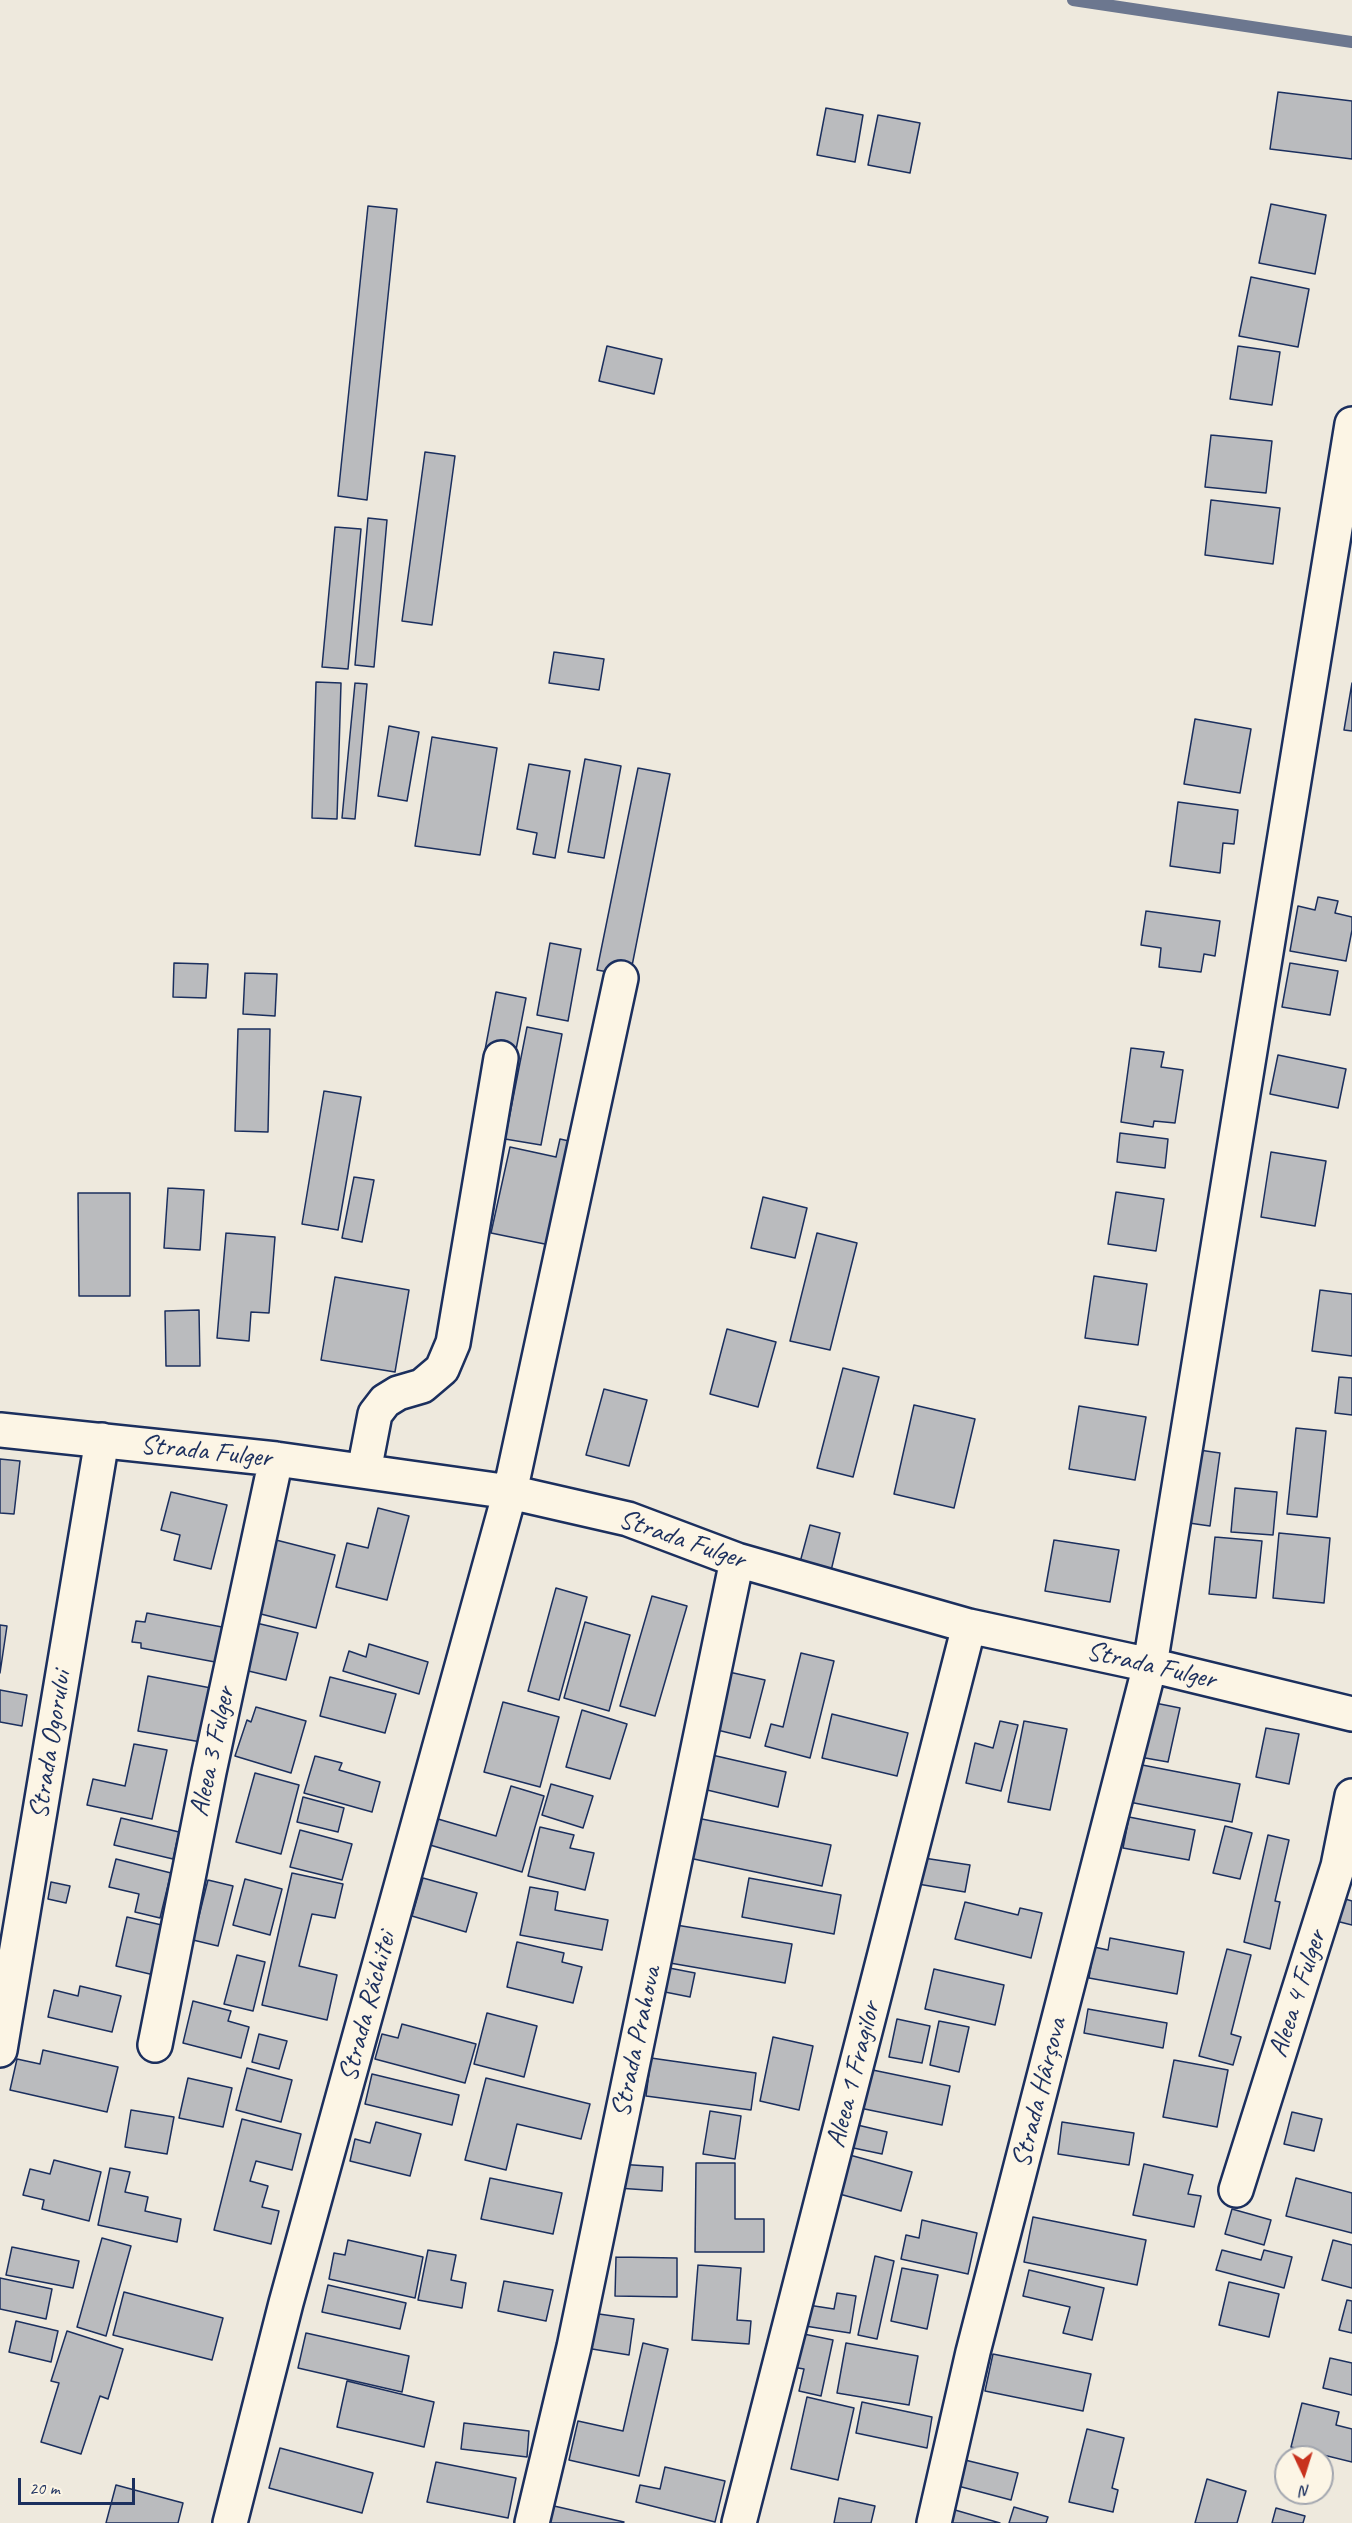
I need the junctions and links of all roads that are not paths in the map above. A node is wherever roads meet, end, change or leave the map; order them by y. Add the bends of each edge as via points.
1 (1352, 424) edge
2 (621, 978) dead end
3 (501, 1058) dead end
4 (0, 1430) edge
5 (102, 1440) junction
6 (276, 1459) junction
7 (364, 1471) junction
8 (510, 1492) junction
9 (737, 1560) junction
10 (969, 1626) junction
11 (1150, 1665) junction
12 (1352, 1714) edge
13 (1352, 1796) edge
14 (155, 2045) dead end
15 (0, 2050) edge
16 (1236, 2190) dead end
17 (230, 2523) edge
18 (532, 2523) edge
19 (739, 2523) edge
20 (934, 2523) edge

1 - 11 street, Strada Hârșova
2 - 8 street, Strada Răchitei
3 - 7 street via 453,1343 442,1369 422,1386 385,1401 375,1414
4 - 5 street, Strada Fulger
5 - 6 street, Strada Fulger
5 - 15 street, Strada Ogorului
6 - 7 street, Strada Fulger
6 - 14 street, Aleea 3 Fulger
7 - 8 street, Strada Fulger
8 - 9 street, Strada Fulger via 628,1519
8 - 17 street, Strada Răchitei via 286,2303
9 - 10 street, Strada Fulger
9 - 18 street, Strada Prahova via 574,2347
10 - 11 street, Strada Fulger
10 - 19 street, Aleea 1 Fragilor
11 - 12 street, Strada Fulger
11 - 20 street, Strada Hârșova via 973,2352
13 - 16 street, Aleea 4 Fulger via 1338,1866

